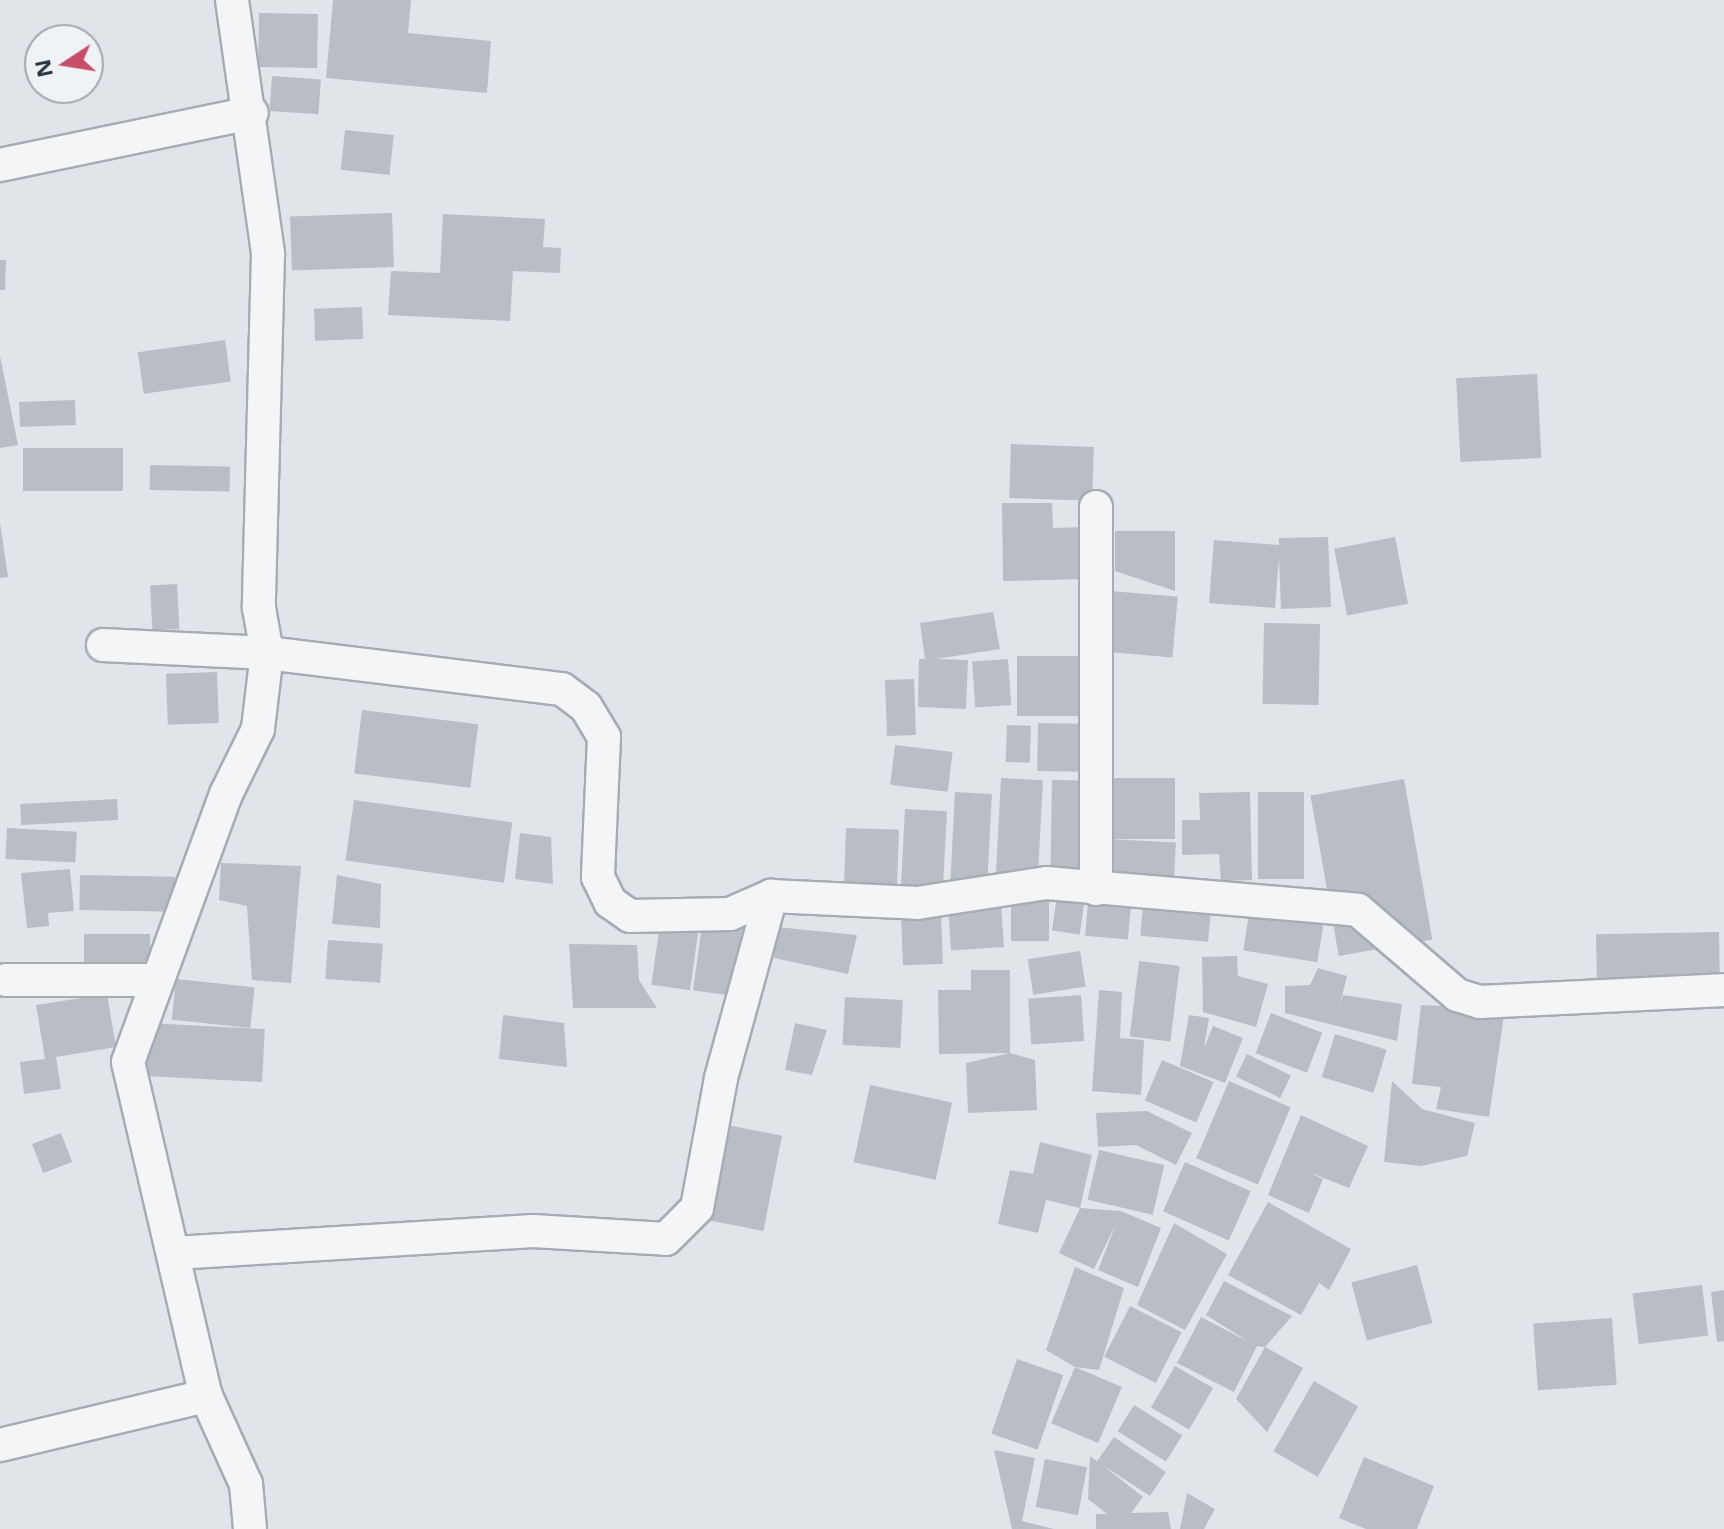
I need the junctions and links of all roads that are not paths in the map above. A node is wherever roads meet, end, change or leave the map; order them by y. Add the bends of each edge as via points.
1 (232, 0) edge
2 (252, 113) junction
3 (0, 165) edge
4 (1096, 507) dead end
5 (103, 645) dead end
6 (267, 653) junction
7 (1096, 889) junction
8 (771, 896) junction
9 (6, 980) dead end
10 (155, 980) junction
11 (1724, 990) edge
12 (175, 1253) junction
13 (206, 1396) junction
14 (0, 1445) edge
15 (250, 1529) edge

1 - 2 street
2 - 3 street
2 - 6 street via 268,254 259,608
4 - 7 street
5 - 6 street
6 - 8 street via 451,670 562,689 586,707 604,737 598,877 610,902 630,916 730,914
6 - 10 street via 258,729 226,794
7 - 8 street via 1046,883 917,903
7 - 11 street via 1358,910 1457,995 1480,1002
8 - 12 street via 721,1078 697,1208 666,1239 533,1231
9 - 10 street
10 - 12 street via 128,1062
12 - 13 street
13 - 14 street
13 - 15 street via 246,1484

